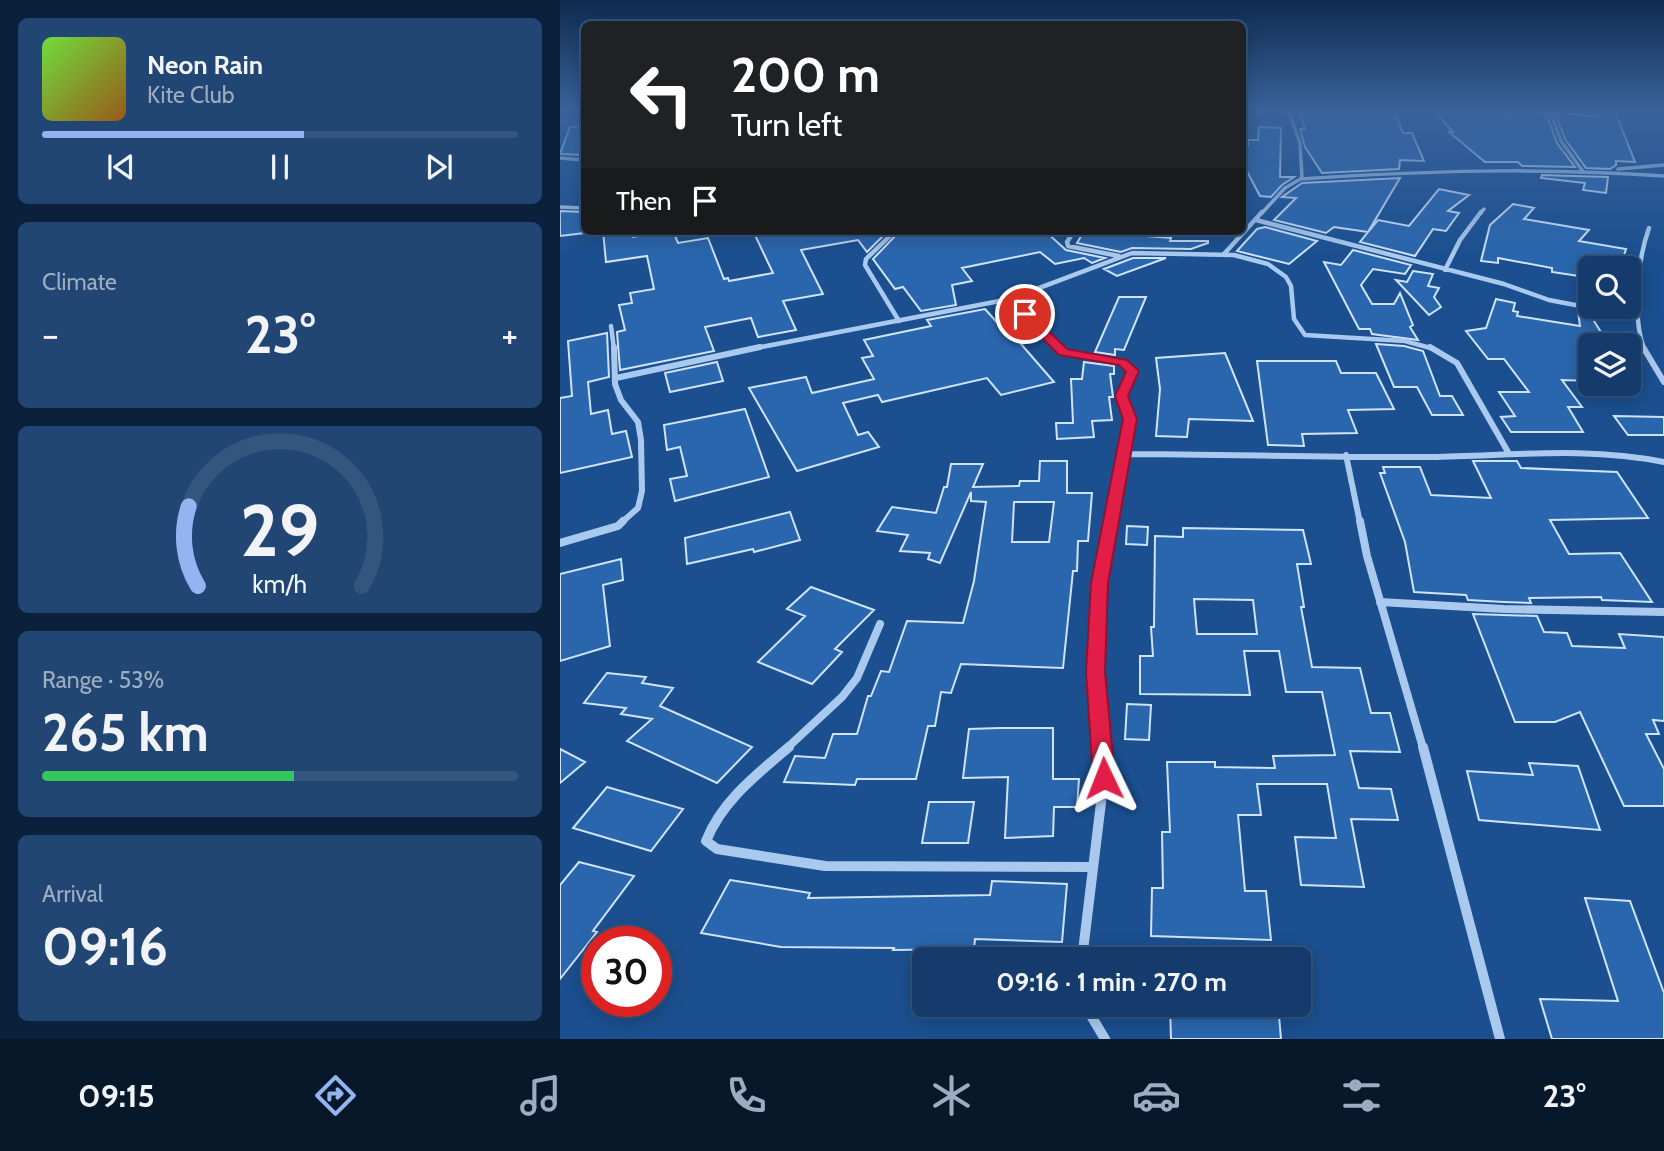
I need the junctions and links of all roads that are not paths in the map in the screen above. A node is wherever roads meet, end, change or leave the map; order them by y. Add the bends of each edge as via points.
1 (1301, 157) edge
2 (1573, 157) edge
3 (560, 158) edge
4 (581, 160) edge
5 (1664, 165) edge
6 (1582, 170) junction
7 (1603, 170) junction
8 (1664, 176) edge
9 (1300, 179) junction
10 (560, 207) edge
11 (581, 208) edge
12 (1485, 209) dead end
13 (1256, 220) junction
14 (1648, 228) dead end
15 (1246, 231) edge
16 (891, 235) edge
17 (1071, 235) edge
18 (1242, 235) edge
19 (1224, 254) junction
20 (1119, 256) junction
21 (1640, 256) edge
22 (1445, 270) junction
23 (1010, 299) junction
24 (1578, 306) edge
25 (1638, 319) edge
26 (899, 321) junction
27 (611, 327) dead end
28 (616, 379) junction
29 (1664, 382) edge
30 (1508, 453) junction
31 (1123, 454) junction
32 (1346, 455) junction
33 (1664, 462) edge
34 (560, 543) edge
35 (1380, 602) junction
36 (1664, 612) edge
37 (880, 624) dead end
38 (1093, 867) junction
39 (1083, 947) edge
40 (1092, 1017) edge
41 (1105, 1039) edge
42 (1500, 1039) edge

1 - 9 street
2 - 6 street
3 - 4 street
5 - 7 street
6 - 7 street
6 - 9 street via 1430,171
7 - 8 street
9 - 13 street via 1285,188
10 - 11 street
12 - 22 street via 1460,240
13 - 15 street
13 - 22 street
14 - 21 street
16 - 26 street via 865,265
17 - 20 street via 1068,246
18 - 19 street
19 - 20 street
19 - 30 street via 1262,262 1282,274 1291,285 1296,329 1305,335 1419,343 1447,354 1457,363
20 - 23 street
22 - 24 street
23 - 26 street
23 - 31 street via 1063,352 1107,358 1130,367 1132,375 1122,396 1130,419
25 - 29 street via 1646,356
26 - 28 street
27 - 28 street
28 - 34 street via 621,400 638,422 642,491 638,508 618,526
30 - 32 street
30 - 33 street via 1594,452
31 - 32 street
31 - 38 street via 1100,583 1096,672 1104,778
32 - 35 street
35 - 36 street
35 - 42 street via 1447,830
37 - 38 street via 858,678 810,731 733,797 706,841 717,849 825,866
38 - 39 street
40 - 41 street

